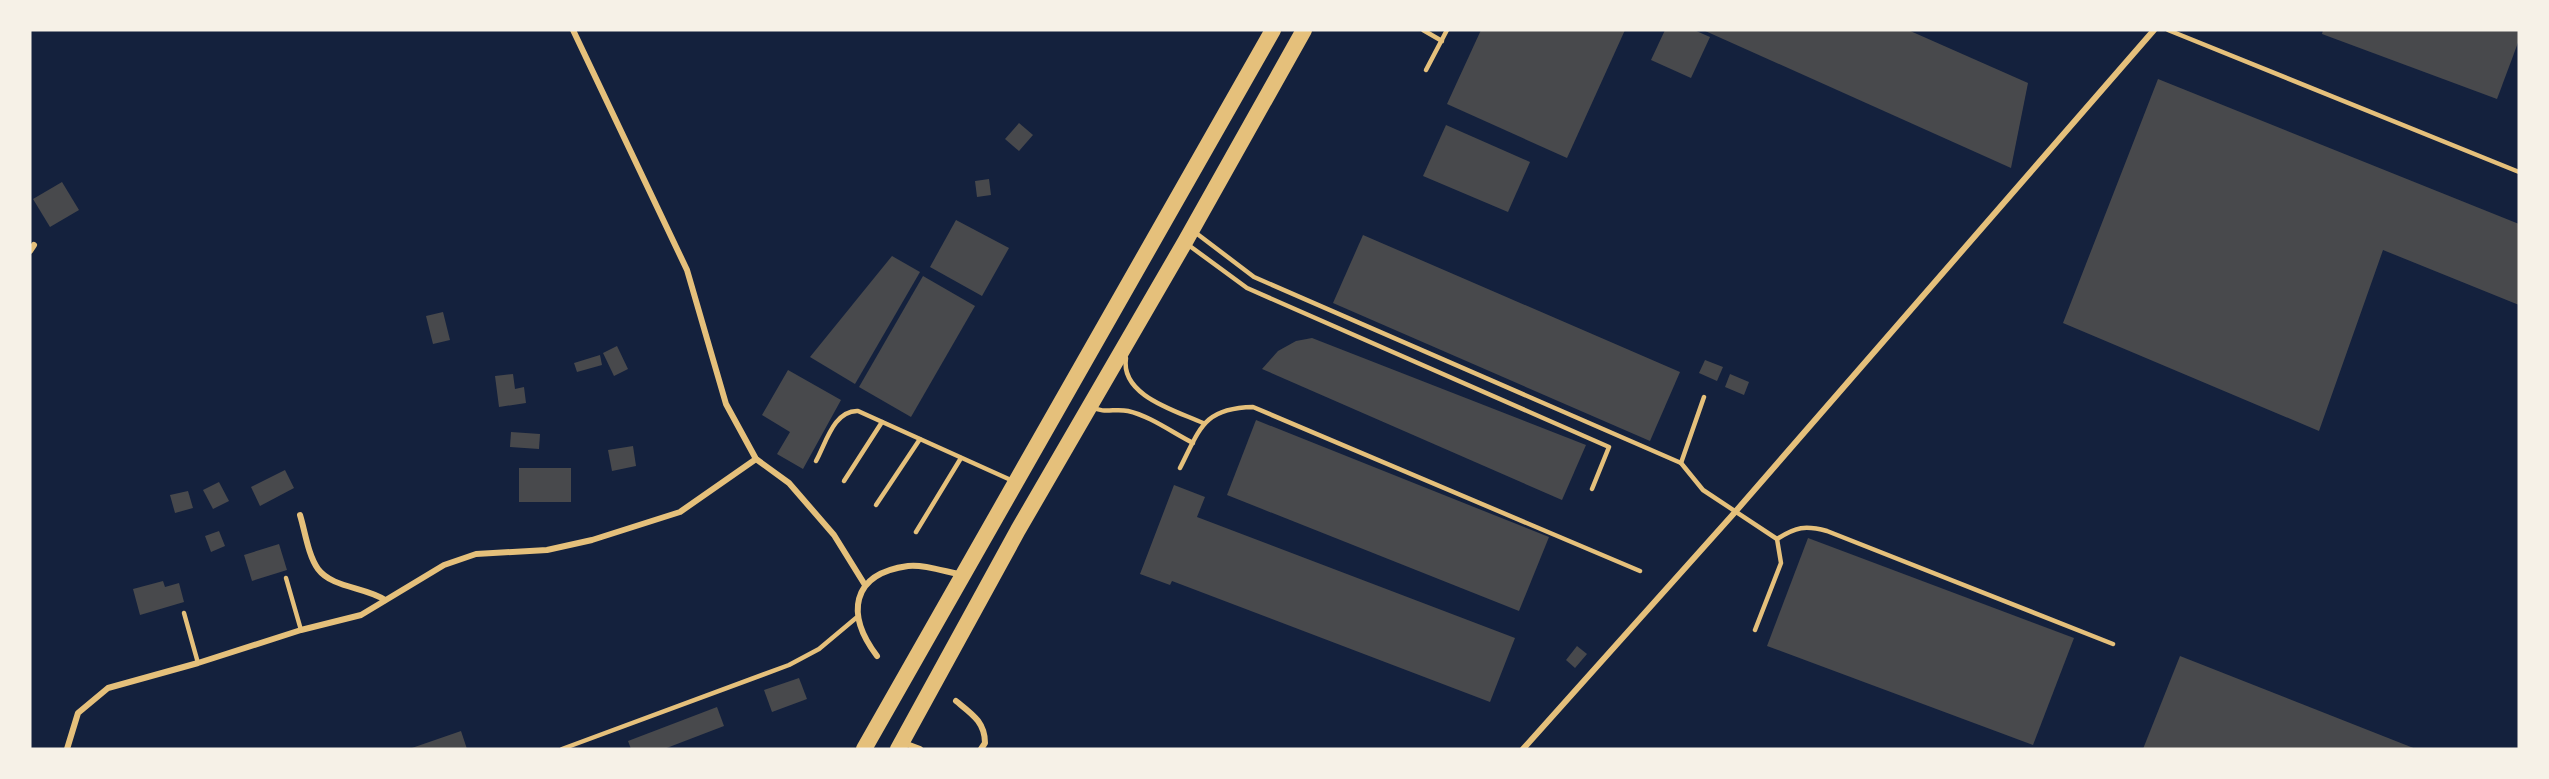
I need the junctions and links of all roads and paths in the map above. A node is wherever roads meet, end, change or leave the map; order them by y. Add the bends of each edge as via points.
1 (573, 30) edge
2 (1273, 30) edge
3 (1304, 30) edge
4 (1423, 30) edge
5 (1448, 30) edge
6 (2154, 30) edge
7 (2169, 30) edge
8 (1442, 41) junction
9 (1426, 70) dead end
10 (2519, 172) edge
11 (1188, 236) junction
12 (1129, 336) junction
13 (1704, 397) dead end
14 (1089, 406) junction
15 (882, 422) junction
16 (1203, 423) junction
17 (920, 439) junction
18 (1193, 443) junction
19 (961, 458) junction
20 (756, 459) junction
21 (816, 462) dead end
22 (1682, 462) junction
23 (1180, 468) dead end
24 (844, 481) dead end
25 (1015, 482) junction
26 (1592, 489) dead end
27 (876, 505) dead end
28 (1736, 510) junction
29 (300, 515) dead end
30 (916, 532) dead end
31 (1777, 538) junction
32 (1640, 571) dead end
33 (963, 575) junction
34 (286, 578) dead end
35 (865, 585) junction
36 (385, 600) junction
37 (183, 612) dead end
38 (856, 618) junction
39 (301, 630) junction
40 (1755, 630) dead end
41 (2113, 644) dead end
42 (877, 656) dead end
43 (198, 663) junction
44 (956, 701) dead end
45 (899, 746) edge
46 (67, 749) edge
47 (562, 749) edge
48 (864, 749) edge
49 (920, 749) edge
50 (981, 749) edge
51 (1523, 749) edge

1 - 20 street via 687,270 726,404
2 - 25 highway
3 - 11 highway
4 - 8 lane
5 - 8 lane
6 - 28 street
7 - 10 lane
8 - 9 lane
11 - 12 highway
11 - 22 lane via 1254,277
11 - 26 lane via 1247,288 1609,447
12 - 14 highway
12 - 16 lane via 1125,365 1132,382 1144,396
13 - 22 lane
14 - 18 lane via 1101,412 1130,411
14 - 45 highway
15 - 17 lane
15 - 21 lane via 858,411 840,415
15 - 24 lane
16 - 18 lane
16 - 32 lane via 1228,410 1253,407
17 - 19 lane
17 - 27 lane
18 - 23 lane
19 - 25 lane
19 - 30 lane
20 - 35 street via 789,483 834,535
20 - 36 street via 680,512 547,550 476,554 444,565
22 - 28 lane via 1703,490
25 - 33 highway
28 - 31 lane
28 - 51 street
29 - 36 street via 317,568 327,578
31 - 40 lane via 1781,563
31 - 41 lane via 1796,527 1827,531
33 - 35 street via 910,566 885,571
33 - 48 highway
34 - 39 lane
35 - 38 street
36 - 39 street via 361,615
37 - 43 lane
38 - 42 street
38 - 47 lane via 819,649 789,665
39 - 43 street
43 - 46 street via 108,688 78,713
44 - 50 street via 985,730
45 - 49 street

